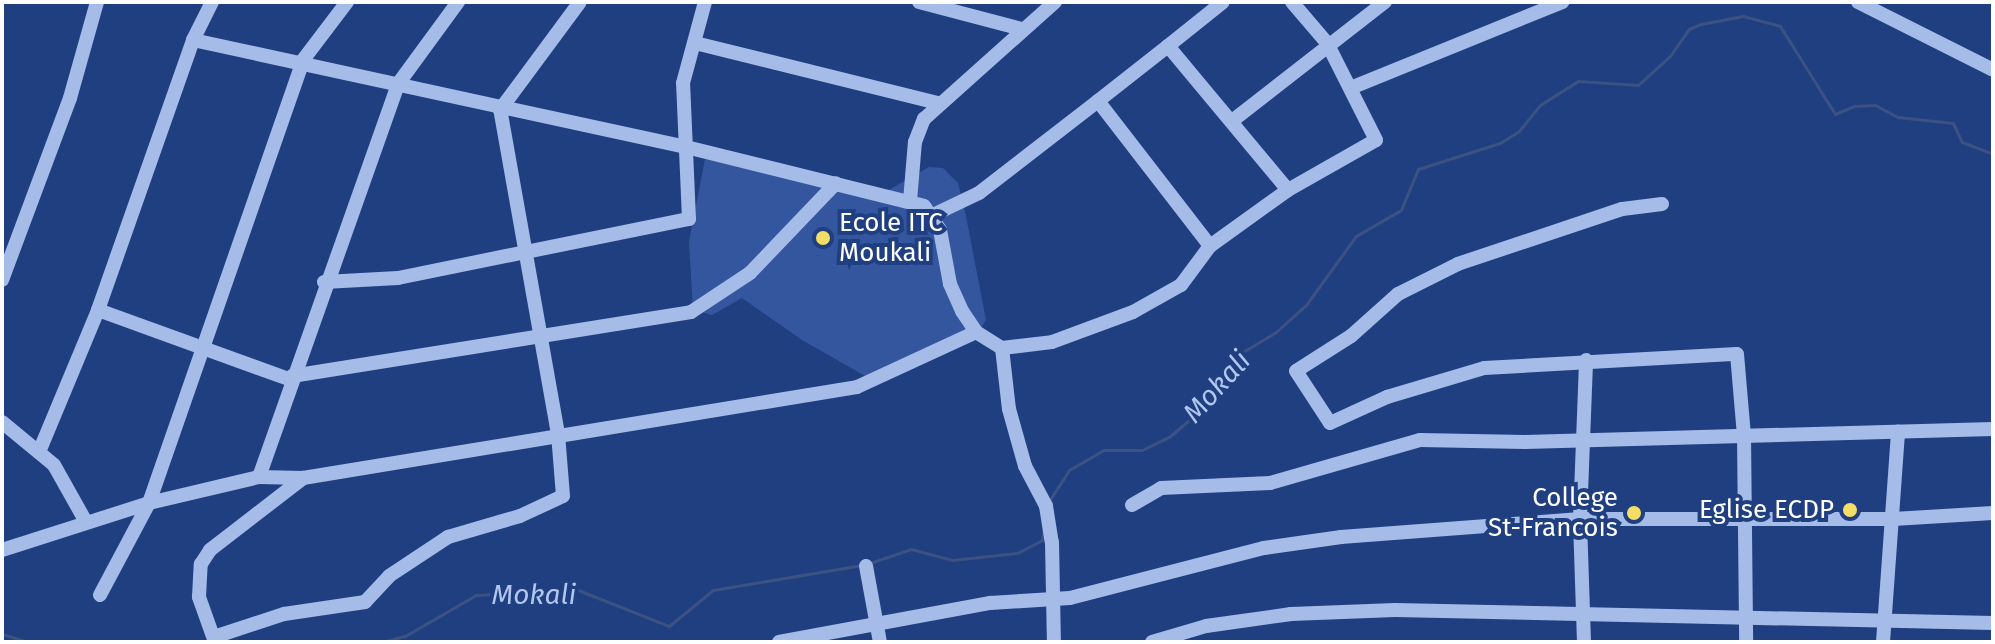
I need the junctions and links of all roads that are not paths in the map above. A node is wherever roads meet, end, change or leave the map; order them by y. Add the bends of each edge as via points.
1 (97, 2) edge
2 (212, 2) edge
3 (347, 2) edge
4 (458, 2) edge
5 (580, 2) edge
6 (705, 2) edge
7 (919, 2) edge
8 (1055, 2) edge
9 (1223, 2) edge
10 (1292, 2) edge
11 (1385, 2) edge
12 (1562, 2) edge
13 (1858, 2) edge
14 (1022, 29) junction
15 (193, 40) junction
16 (695, 43) junction
17 (1327, 43) junction
18 (1168, 46) junction
19 (303, 60) junction
20 (1993, 70) edge
21 (398, 84) junction
22 (1353, 87) junction
23 (1098, 101) junction
24 (937, 103) junction
25 (500, 110) junction
26 (1232, 121) junction
27 (686, 147) junction
28 (836, 183) junction
29 (1288, 190) junction
30 (910, 201) junction
31 (1662, 204) dead end
32 (933, 215) junction
33 (1210, 246) junction
34 (528, 254) junction
35 (2, 280) edge
36 (324, 282) junction
37 (98, 310) junction
38 (976, 332) junction
39 (539, 337) junction
40 (202, 348) junction
41 (1002, 348) junction
42 (1586, 360) junction
43 (292, 378) junction
44 (2, 422) edge
45 (1993, 429) edge
46 (1898, 432) junction
47 (558, 434) junction
48 (1744, 435) junction
49 (1586, 437) junction
50 (39, 452) junction
51 (259, 477) junction
52 (303, 478) junction
53 (149, 503) junction
54 (1132, 505) dead end
55 (1993, 513) edge
56 (1580, 519) junction
57 (1893, 519) junction
58 (1744, 520) junction
59 (86, 522) junction
60 (2, 550) edge
61 (866, 566) dead end
62 (100, 595) dead end
63 (1054, 600) junction
64 (1583, 610) junction
65 (1747, 615) junction
66 (1885, 620) junction
67 (880, 622) junction
68 (1993, 623) edge
69 (214, 640) edge
70 (779, 642) edge
71 (880, 642) edge
72 (1054, 642) edge
73 (1152, 642) edge
74 (1584, 642) edge
75 (1746, 642) edge
76 (1883, 642) edge

1 - 35 street via 70,98
2 - 15 street
3 - 19 street
4 - 21 street
5 - 25 street
6 - 16 street
7 - 14 street
8 - 14 street
9 - 18 street
10 - 17 street
11 - 17 street
12 - 22 street
13 - 20 street
14 - 24 street
15 - 19 street
15 - 37 street
16 - 24 street
16 - 27 street via 683,83
17 - 22 street
17 - 26 street
18 - 23 street
18 - 26 street
19 - 21 street
19 - 40 street
21 - 25 street
21 - 36 street
22 - 29 street via 1375,134 1374,144
23 - 32 street via 979,193
23 - 33 street
24 - 30 street via 915,142
25 - 27 street
25 - 34 street
26 - 29 street
27 - 28 street
27 - 34 street via 689,219
28 - 30 street
28 - 39 street via 750,273 701,308
29 - 33 street
30 - 32 street
31 - 42 street via 1622,209 1458,264 1398,294 1351,336 1296,371 1330,423 1461,373
32 - 38 street via 950,284
33 - 41 street via 1181,285 1133,312 1052,342
34 - 36 street via 398,278
34 - 39 street
36 - 43 street
37 - 40 street
37 - 50 street
38 - 41 street
38 - 47 street via 857,387
39 - 43 street
39 - 47 street
40 - 43 street
40 - 53 street
41 - 63 street via 1022,459 1046,506
42 - 48 street via 1737,354
42 - 49 street
43 - 51 street
44 - 50 street
45 - 46 street
46 - 48 street
46 - 57 street
47 - 52 street
47 - 69 street via 560,498 448,537 389,576 365,602 284,614
48 - 49 street
48 - 58 street
49 - 54 street via 1420,440 1270,483 1161,488
49 - 56 street
50 - 59 street via 66,481
51 - 52 street
51 - 53 street
52 - 69 street via 210,550 201,564 199,597
53 - 59 street
53 - 62 street
55 - 57 street
56 - 58 street
56 - 63 street via 1279,546
56 - 64 street
57 - 58 street
57 - 66 street
58 - 65 street
59 - 60 street
61 - 67 street
63 - 67 street via 990,603
63 - 72 street
64 - 65 street
64 - 73 street via 1291,614 1206,626
64 - 74 street
65 - 66 street
65 - 75 street
66 - 68 street
66 - 76 street
67 - 70 street
67 - 71 street

